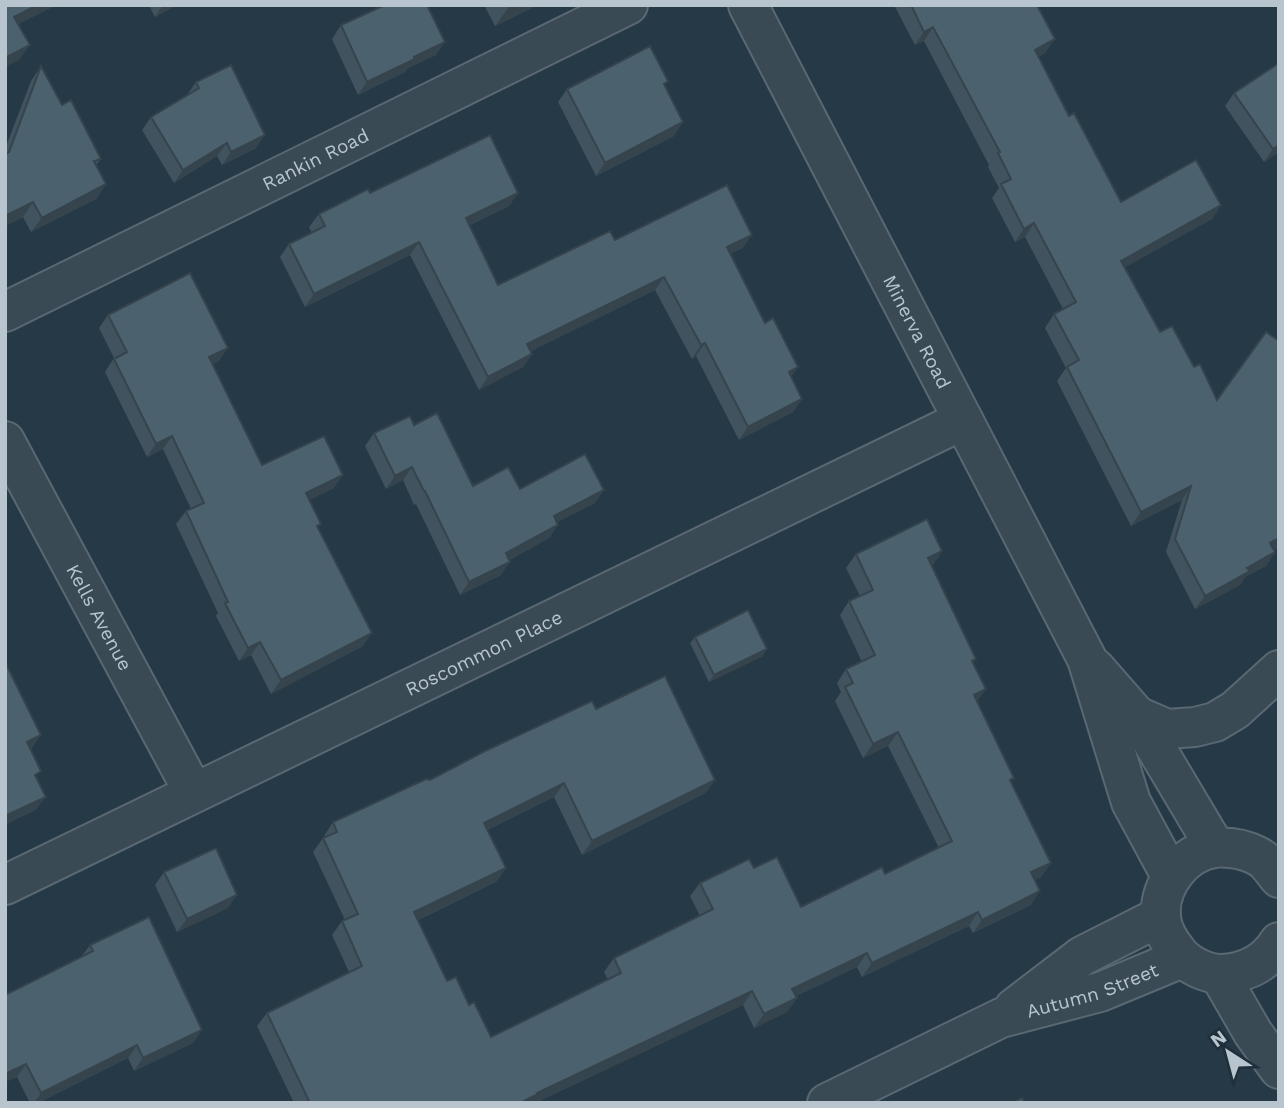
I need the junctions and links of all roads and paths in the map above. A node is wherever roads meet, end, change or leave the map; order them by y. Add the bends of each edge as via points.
1 (628, 5) edge
2 (748, 5) edge
3 (5, 312) edge
4 (964, 420) junction
5 (5, 441) edge
6 (1087, 659) junction
7 (1279, 670) edge
8 (1137, 716) junction
9 (194, 793) junction
10 (1215, 848) junction
11 (1274, 864) edge
12 (1171, 876) junction
13 (5, 885) edge
14 (1161, 916) junction
15 (1276, 957) edge
16 (1182, 958) junction
17 (1219, 974) junction
18 (1002, 1018) junction
19 (1279, 1069) edge
20 (827, 1103) edge

1 - 3 street, Rankin Road
2 - 4 street, Minerva Road
4 - 6 street, Minerva Road
4 - 9 street, Roscommon Place
5 - 9 street, Kells Avenue
6 - 8 street, Minerva Road
6 - 12 street, Minerva Road via 1131,802
7 - 8 street via 1215,722 1167,729
8 - 10 street, Minerva Road
9 - 13 street, Roscommon Place
10 - 11 street via 1241,849
10 - 12 street via 1189,857
12 - 14 street
14 - 16 street via 1167,939
14 - 18 street, Autumn Street via 1082,956
15 - 17 street via 1247,970
16 - 17 street
16 - 18 street, Autumn Street via 1100,992
17 - 19 street
18 - 20 street, Autumn Street

